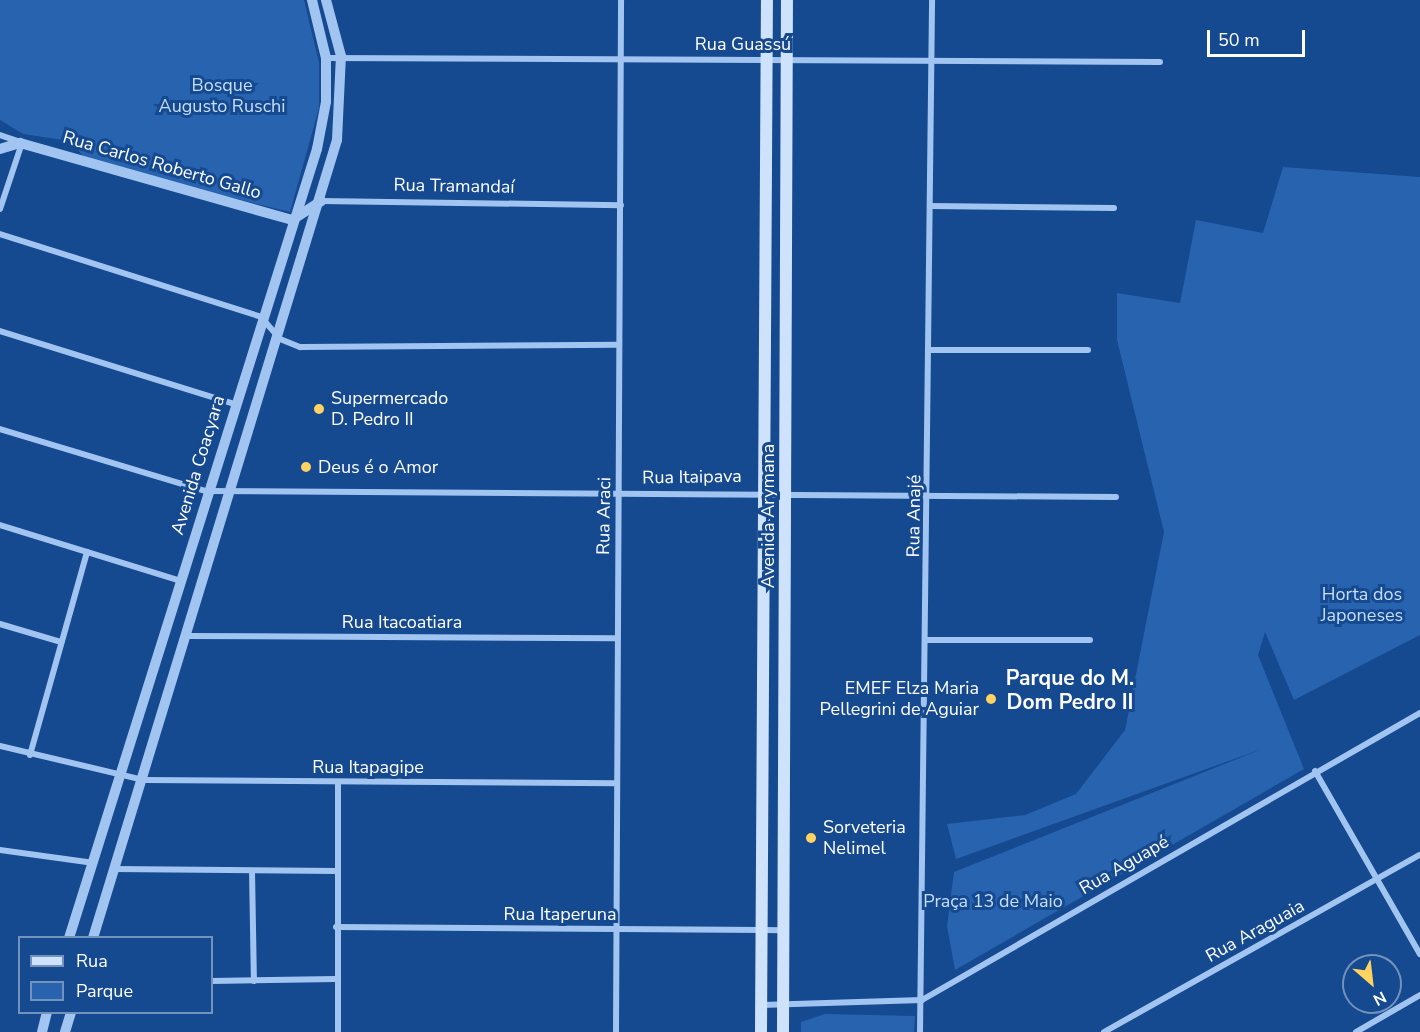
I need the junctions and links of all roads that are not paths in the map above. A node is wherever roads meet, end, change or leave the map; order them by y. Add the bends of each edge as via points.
1 (312, 0) edge
2 (326, 0) edge
3 (621, 0) edge
4 (767, 0) edge
5 (787, 0) edge
6 (932, 0) edge
7 (341, 56) junction
8 (326, 58) junction
9 (767, 58) junction
10 (788, 59) junction
11 (621, 60) junction
12 (931, 60) junction
13 (1160, 62) dead end
14 (0, 135) edge
15 (21, 143) junction
16 (0, 149) edge
17 (321, 201) junction
18 (621, 205) junction
19 (930, 206) junction
20 (1114, 208) dead end
21 (0, 209) edge
22 (292, 220) junction
23 (0, 234) edge
24 (261, 317) junction
25 (0, 331) edge
26 (280, 339) junction
27 (618, 345) junction
28 (930, 350) junction
29 (1088, 350) dead end
30 (235, 404) junction
31 (0, 429) edge
32 (206, 491) junction
33 (232, 491) junction
34 (764, 491) junction
35 (786, 492) junction
36 (621, 493) junction
37 (930, 495) junction
38 (1116, 497) dead end
39 (0, 525) edge
40 (87, 552) junction
41 (182, 581) junction
42 (0, 624) edge
43 (188, 636) junction
44 (616, 638) junction
45 (927, 640) junction
46 (1090, 640) dead end
47 (61, 642) junction
48 (1420, 713) edge
49 (0, 746) edge
50 (30, 754) junction
51 (1315, 771) junction
52 (118, 778) junction
53 (144, 780) junction
54 (338, 782) junction
55 (617, 783) junction
56 (0, 850) edge
57 (1420, 855) edge
58 (94, 863) junction
59 (113, 868) junction
60 (336, 871) junction
61 (252, 872) junction
62 (1377, 879) junction
63 (336, 927) junction
64 (760, 928) junction
65 (615, 929) junction
66 (785, 930) junction
67 (70, 936) edge
68 (94, 936) edge
69 (1420, 954) edge
70 (336, 979) junction
71 (213, 981) edge
72 (254, 981) junction
73 (1420, 995) edge
74 (922, 1000) junction
75 (784, 1003) junction
76 (762, 1005) junction
77 (46, 1014) edge
78 (71, 1014) edge
79 (42, 1032) edge
80 (65, 1032) edge
81 (338, 1032) edge
82 (616, 1032) edge
83 (761, 1032) edge
84 (783, 1032) edge
85 (920, 1032) edge
86 (1104, 1032) edge
87 (1356, 1032) edge

1 - 8 street, Avenida Coacyara
2 - 7 street
3 - 11 street, Rua Araci
4 - 9 main road, Avenida Arymana
5 - 10 main road, Avenida Arymana
6 - 12 street, Rua Anajé
7 - 8 street, Rua Guassú
7 - 11 street, Rua Guassú
7 - 17 street via 340,124
8 - 22 street, Avenida Coacyara via 324,121
9 - 10 street, Rua Guassú
9 - 11 street, Rua Guassú
9 - 34 main road, Avenida Arymana
10 - 12 street, Rua Guassú
10 - 35 main road, Avenida Arymana
11 - 18 street, Rua Araci
12 - 13 street, Rua Guassú
12 - 19 street, Rua Anajé
14 - 15 street
15 - 16 street
15 - 21 street
15 - 22 street, Rua Carlos Roberto Gallo
17 - 18 street, Rua Tramandaí
17 - 22 street
17 - 26 street
18 - 27 street, Rua Araci
19 - 20 street
19 - 28 street, Rua Anajé
22 - 24 street, Avenida Coacyara
23 - 24 street
24 - 26 street
24 - 30 street, Avenida Coacyara
25 - 30 street
26 - 27 street via 300,347
26 - 33 street
27 - 36 street, Rua Araci
28 - 29 street
28 - 37 street, Rua Anajé
30 - 32 street, Avenida Coacyara
31 - 32 street, Rua Itaipava
32 - 33 street, Rua Itaipava
32 - 41 street, Avenida Coacyara
33 - 36 street, Rua Itaipava
33 - 43 street
34 - 35 street, Rua Itaipava
34 - 36 street, Rua Itaipava
34 - 64 main road, Avenida Arymana
35 - 37 street, Rua Itaipava
35 - 66 main road, Avenida Arymana
36 - 44 street, Rua Araci
37 - 38 street, Rua Itaipava
37 - 45 street, Rua Anajé
39 - 40 street
40 - 41 street
40 - 47 street
41 - 52 street, Avenida Coacyara
42 - 47 street
43 - 44 street, Rua Itacoatiara
43 - 53 street
44 - 55 street, Rua Araci
45 - 46 street
45 - 74 street, Rua Anajé
47 - 50 street
48 - 51 street, Rua Aguapé
49 - 50 street, Rua Itapagipe
50 - 52 street, Rua Itapagipe
51 - 62 street
51 - 74 street, Rua Aguapé
52 - 53 street, Rua Itapagipe
52 - 58 street, Avenida Coacyara
53 - 54 street, Rua Itapagipe
53 - 59 street
54 - 55 street, Rua Itapagipe
54 - 60 street
55 - 65 street, Rua Araci
56 - 58 street
57 - 62 street, Rua Araguaia
58 - 67 street, Avenida Coacyara
59 - 61 street
59 - 68 street
60 - 61 street
60 - 63 street
61 - 72 street
62 - 69 street
62 - 86 street, Rua Araguaia
63 - 65 street, Rua Itaperuna
63 - 70 street
64 - 65 street, Rua Itaperuna
64 - 66 street, Rua Itaperuna
64 - 76 main road, Avenida Arymana
65 - 82 street, Rua Araci
66 - 75 main road, Avenida Arymana
70 - 72 street
70 - 81 street
71 - 72 street
73 - 87 street
74 - 75 street, Rua Aguapé
74 - 85 street, Rua Anajé
75 - 76 street, Rua Aguapé
75 - 84 main road, Avenida Arymana
76 - 83 main road, Avenida Arymana
77 - 79 street
78 - 80 street

